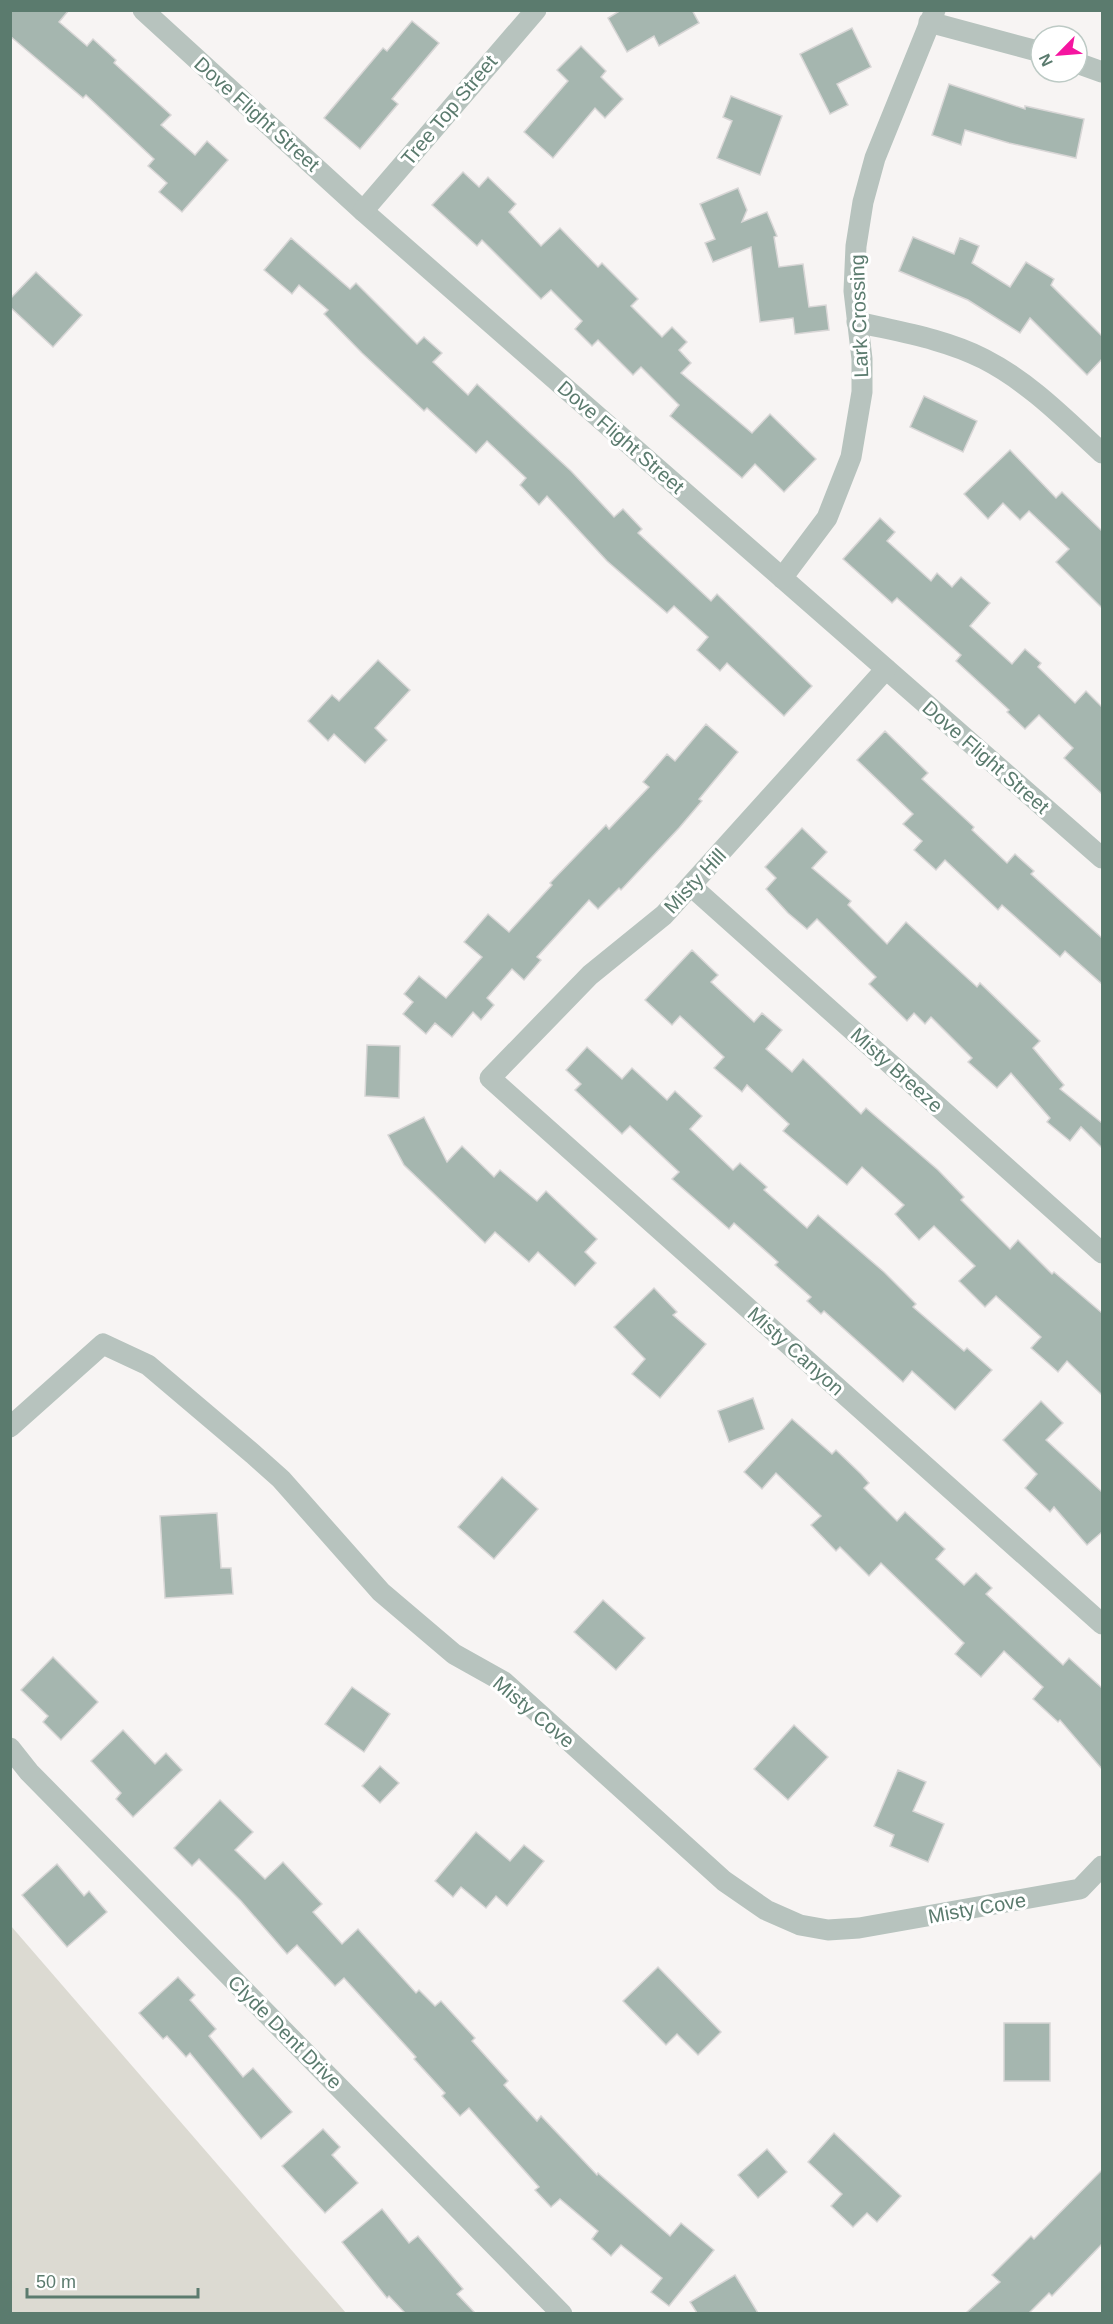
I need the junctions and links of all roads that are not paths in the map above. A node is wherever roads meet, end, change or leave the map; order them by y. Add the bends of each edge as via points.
1 (143, 10) edge
2 (536, 10) edge
3 (932, 16) edge
4 (1029, 48) edge
5 (363, 211) junction
6 (857, 322) junction
7 (1102, 453) edge
8 (782, 578) junction
9 (886, 669) junction
10 (1102, 858) edge
11 (691, 886) junction
12 (489, 1078) joint
13 (1102, 1253) edge
14 (10, 1427) edge
15 (1102, 1624) edge
16 (10, 1748) edge
17 (1102, 1866) edge
18 (562, 2313) edge

1 - 5 street, Dove Flight Street
2 - 5 street, Tree Top Street
3 - 4 street
3 - 6 street, Lark Crossing via 875,158 863,202 856,246
5 - 8 street, Dove Flight Street
6 - 7 street via 929,338 984,359 1034,392
6 - 8 street, Lark Crossing via 862,392 851,457 826,518
8 - 9 street, Dove Flight Street
9 - 10 street, Dove Flight Street
9 - 11 street, Misty Hill
11 - 12 street, Misty Hill via 664,915 590,975
11 - 13 street, Misty Breeze
12 - 15 street, Misty Canyon
14 - 17 street, Misty Cove via 103,1344 147,1365 281,1479 381,1592 454,1654 504,1682 724,1881 766,1910 800,1925 828,1930 859,1928 1080,1889
16 - 18 street, Clyde Dent Drive via 29,1772

